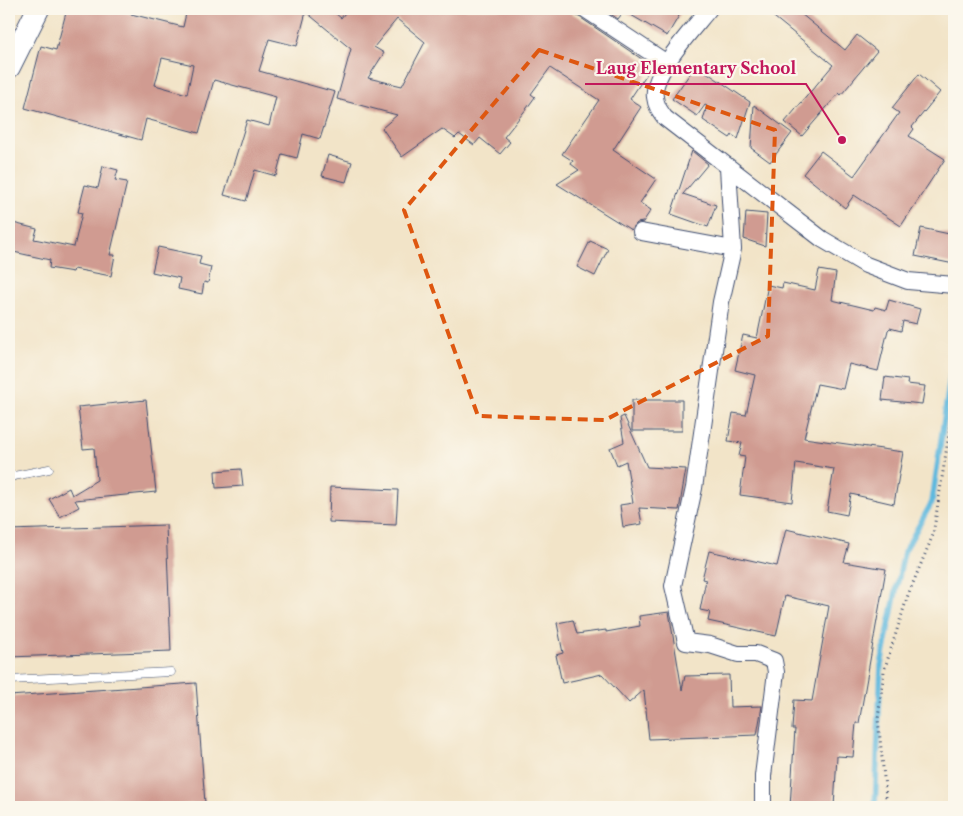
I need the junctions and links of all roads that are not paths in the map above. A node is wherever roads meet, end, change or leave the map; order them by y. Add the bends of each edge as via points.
1 (38, 9) edge
2 (585, 9) edge
3 (709, 9) edge
4 (665, 62) junction
5 (9, 67) edge
6 (728, 168) junction
7 (641, 232) dead end
8 (733, 249) junction
9 (954, 285) edge
10 (49, 469) dead end
11 (9, 477) edge
12 (171, 672) dead end
13 (9, 680) edge
14 (763, 807) edge

1 - 5 main road
2 - 4 street
3 - 4 street
4 - 6 street via 654,95 657,108
6 - 8 street
6 - 9 street via 822,239 866,265 908,281
7 - 8 street
8 - 14 street via 721,302 694,488 673,586 686,642 738,654 756,654 774,661 776,672 763,776
10 - 11 lane
12 - 13 lane

